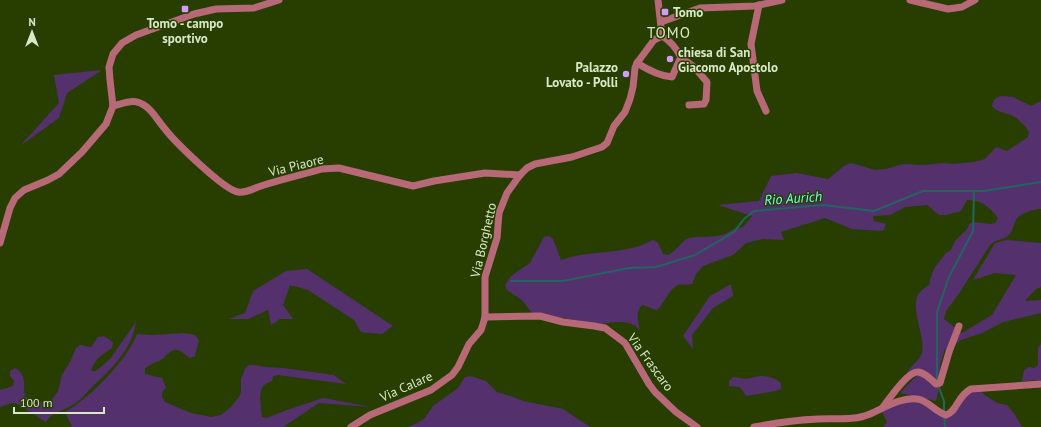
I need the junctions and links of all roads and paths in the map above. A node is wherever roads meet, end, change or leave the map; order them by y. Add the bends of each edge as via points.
1 (279, 0) edge
2 (658, 0) edge
3 (782, 0) edge
4 (910, 0) edge
5 (975, 0) edge
6 (758, 6) junction
7 (661, 22) junction
8 (662, 36) junction
9 (681, 57) junction
10 (637, 63) junction
11 (689, 105) dead end
12 (114, 106) junction
13 (766, 111) dead end
14 (520, 175) junction
15 (0, 243) edge
16 (485, 317) junction
17 (959, 326) dead end
18 (1041, 384) edge
19 (883, 408) junction
20 (352, 427) edge
21 (697, 427) edge
22 (754, 427) edge

1 - 12 street via 254,8 216,9 194,14 136,35 122,43 113,54 109,66
2 - 7 street
3 - 6 street
4 - 5 street via 948,9 962,7
6 - 7 street via 700,8
6 - 13 street via 751,44 757,91
7 - 8 street
8 - 9 street via 674,45
8 - 10 street, Via Borghetto via 654,40
9 - 10 street via 672,77 649,70
9 - 11 street via 707,82 704,104
10 - 14 street, Via Borghetto via 630,99 607,143 572,157 534,164
12 - 14 street, Via Piaore via 132,102 149,109 175,140 212,176 232,191 246,192 332,168 412,186 485,173
12 - 15 street via 106,124 68,166 59,174 24,190 15,198
14 - 16 street, Via Borghetto via 507,194 499,213 497,238 485,277
16 - 20 street, Via Calare via 481,330 469,344 452,375 423,394 370,415
16 - 21 street, Via Frascaro via 540,316 605,328 625,343 655,392
17 - 19 street via 940,383 936,384 924,374 914,372 905,379
18 - 19 street via 971,389 959,398 953,410 946,415 918,399 903,400
19 - 22 street via 857,418 817,419

